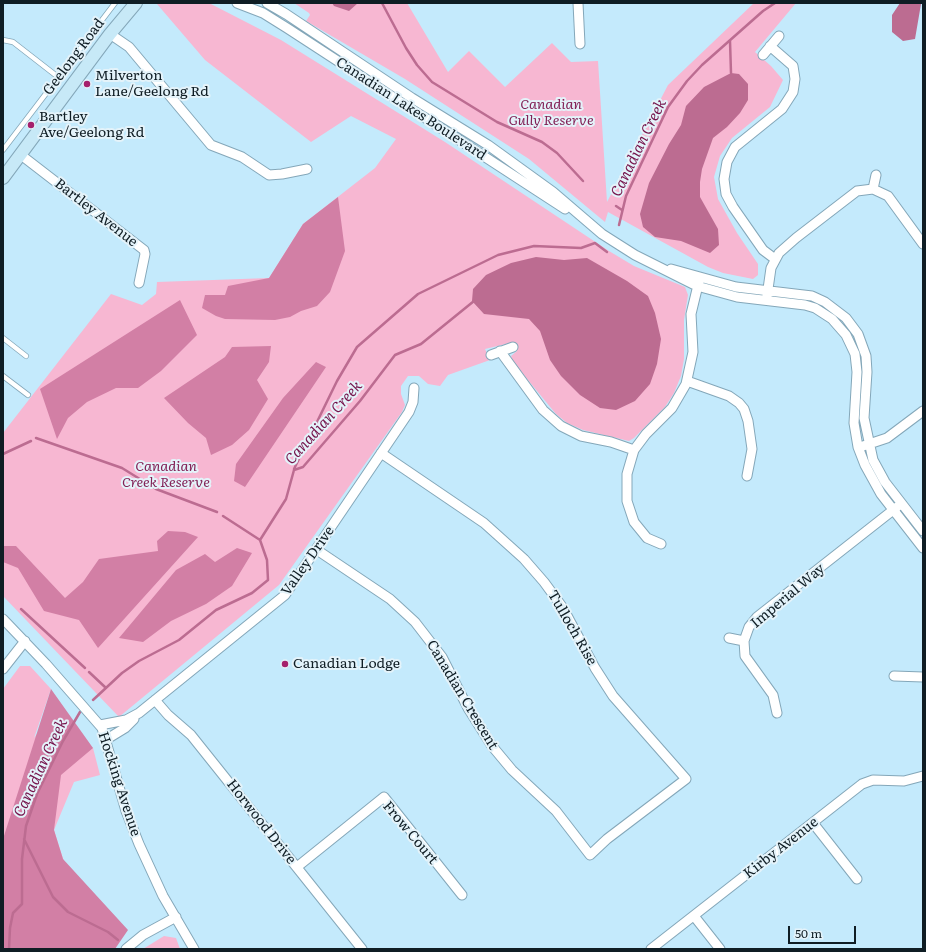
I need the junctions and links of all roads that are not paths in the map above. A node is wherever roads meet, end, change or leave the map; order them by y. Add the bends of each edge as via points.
1 (115, 3) edge
2 (133, 3) edge
3 (136, 3) edge
4 (237, 3) edge
5 (267, 3) edge
6 (578, 3) edge
7 (126, 14) junction
8 (110, 34) junction
9 (779, 36) dead end
10 (3, 40) edge
11 (580, 44) dead end
12 (770, 46) junction
13 (763, 55) dead end
14 (58, 77) junction
15 (3, 150) edge
16 (21, 155) junction
17 (307, 169) dead end
18 (876, 176) dead end
19 (3, 178) edge
20 (873, 189) junction
21 (584, 220) junction
22 (923, 244) edge
23 (775, 259) junction
24 (699, 282) junction
25 (139, 283) dead end
26 (768, 290) junction
27 (766, 301) junction
28 (3, 338) edge
29 (513, 347) dead end
30 (500, 351) junction
31 (491, 355) dead end
32 (26, 356) dead end
33 (3, 377) edge
34 (687, 381) junction
35 (414, 388) dead end
36 (28, 395) dead end
37 (923, 411) edge
38 (868, 445) junction
39 (858, 446) junction
40 (634, 450) junction
41 (382, 454) junction
42 (747, 476) dead end
43 (902, 504) junction
44 (893, 511) junction
45 (923, 531) edge
46 (661, 544) dead end
47 (923, 548) edge
48 (317, 550) junction
49 (3, 619) edge
50 (729, 638) dead end
51 (25, 641) junction
52 (744, 641) junction
53 (3, 669) edge
54 (894, 676) dead end
55 (923, 677) edge
56 (155, 700) junction
57 (139, 713) junction
58 (777, 713) dead end
59 (100, 726) junction
60 (107, 739) junction
61 (923, 776) edge
62 (686, 778) joint
63 (813, 823) junction
64 (297, 867) junction
65 (857, 879) dead end
66 (462, 895) dead end
67 (694, 916) junction
68 (176, 917) junction
69 (126, 949) edge
70 (194, 949) edge
71 (362, 949) edge
72 (651, 949) edge
73 (720, 949) edge

1 - 14 lane, Geelong Road
2 - 7 main road, Geelong Road
3 - 7 main road, Geelong Road
4 - 21 street, Canadian Lakes Boulevard via 263,13 287,28 543,196
5 - 21 street, Canadian Lakes Boulevard via 488,146 553,192
6 - 11 street
7 - 8 main road, Geelong Road
8 - 16 main road, Geelong Road
8 - 17 street via 129,48 211,146 245,159 270,175
9 - 12 street
10 - 14 lane via 14,42
12 - 13 street
12 - 23 street via 793,66 795,79 792,92 782,109 734,147 727,162 724,180 726,194 733,207 763,250
14 - 15 lane, Geelong Road
16 - 19 main road, Geelong Road
16 - 25 street, Bartley Avenue via 144,250
18 - 20 street
20 - 22 street via 893,201
20 - 23 street via 860,190 852,194 791,241
21 - 24 street, Canadian Lakes Boulevard via 616,244 656,265
23 - 26 street
24 - 26 street, Canadian Lakes Boulevard
24 - 27 street, Canadian Lakes Boulevard via 737,297
24 - 34 street via 691,314 693,352
26 - 27 street
26 - 38 street, Canadian Lakes Boulevard via 804,294 819,299 842,314 854,329 867,362 864,418
27 - 39 street, Canadian Lakes Boulevard via 815,308 832,319 846,335 857,366 854,417
28 - 32 lane
29 - 30 street
30 - 31 street
30 - 40 street via 544,410 561,426 581,436
33 - 36 lane
34 - 40 street via 672,408
34 - 42 street via 729,396 742,407 748,419 752,449
35 - 41 street, Valley Drive via 411,408
37 - 38 street via 888,438
38 - 39 street
38 - 43 street, Canadian Lakes Boulevard via 880,474
39 - 44 street, Canadian Lakes Boulevard via 868,473
40 - 46 street via 626,479 628,506 641,532 652,541
41 - 48 street, Valley Drive
41 - 62 street, Tulloch Rise via 477,518 521,555 563,608 613,696
43 - 44 street, Imperial Way
43 - 45 street, Canadian Lakes Boulevard
44 - 47 street, Canadian Lakes Boulevard
44 - 52 street, Imperial Way via 754,619
48 - 56 street, Valley Drive via 282,599
48 - 62 street, Canadian Crescent via 390,600 418,626 447,665 488,742 512,770 556,811 590,855
49 - 51 street, Hocking Avenue
50 - 52 street
51 - 53 street
51 - 59 street, Hocking Avenue
52 - 58 street, Imperial Way via 746,658 773,695
54 - 55 street
56 - 57 street, Valley Drive
56 - 64 street, Horwood Drive via 191,735
57 - 59 street, Valley Drive via 126,720
57 - 60 street, Valley Drive via 126,727
59 - 60 street, Hocking Avenue
60 - 68 street, Hocking Avenue via 132,827 146,862
61 - 63 street, Kirby Avenue via 898,782 866,782
63 - 65 street
63 - 67 street, Kirby Avenue
64 - 66 street, Frow Court via 384,797
64 - 71 street, Horwood Drive
67 - 72 street, Kirby Avenue
67 - 73 street
68 - 69 street via 144,935
68 - 70 street, Hocking Avenue

